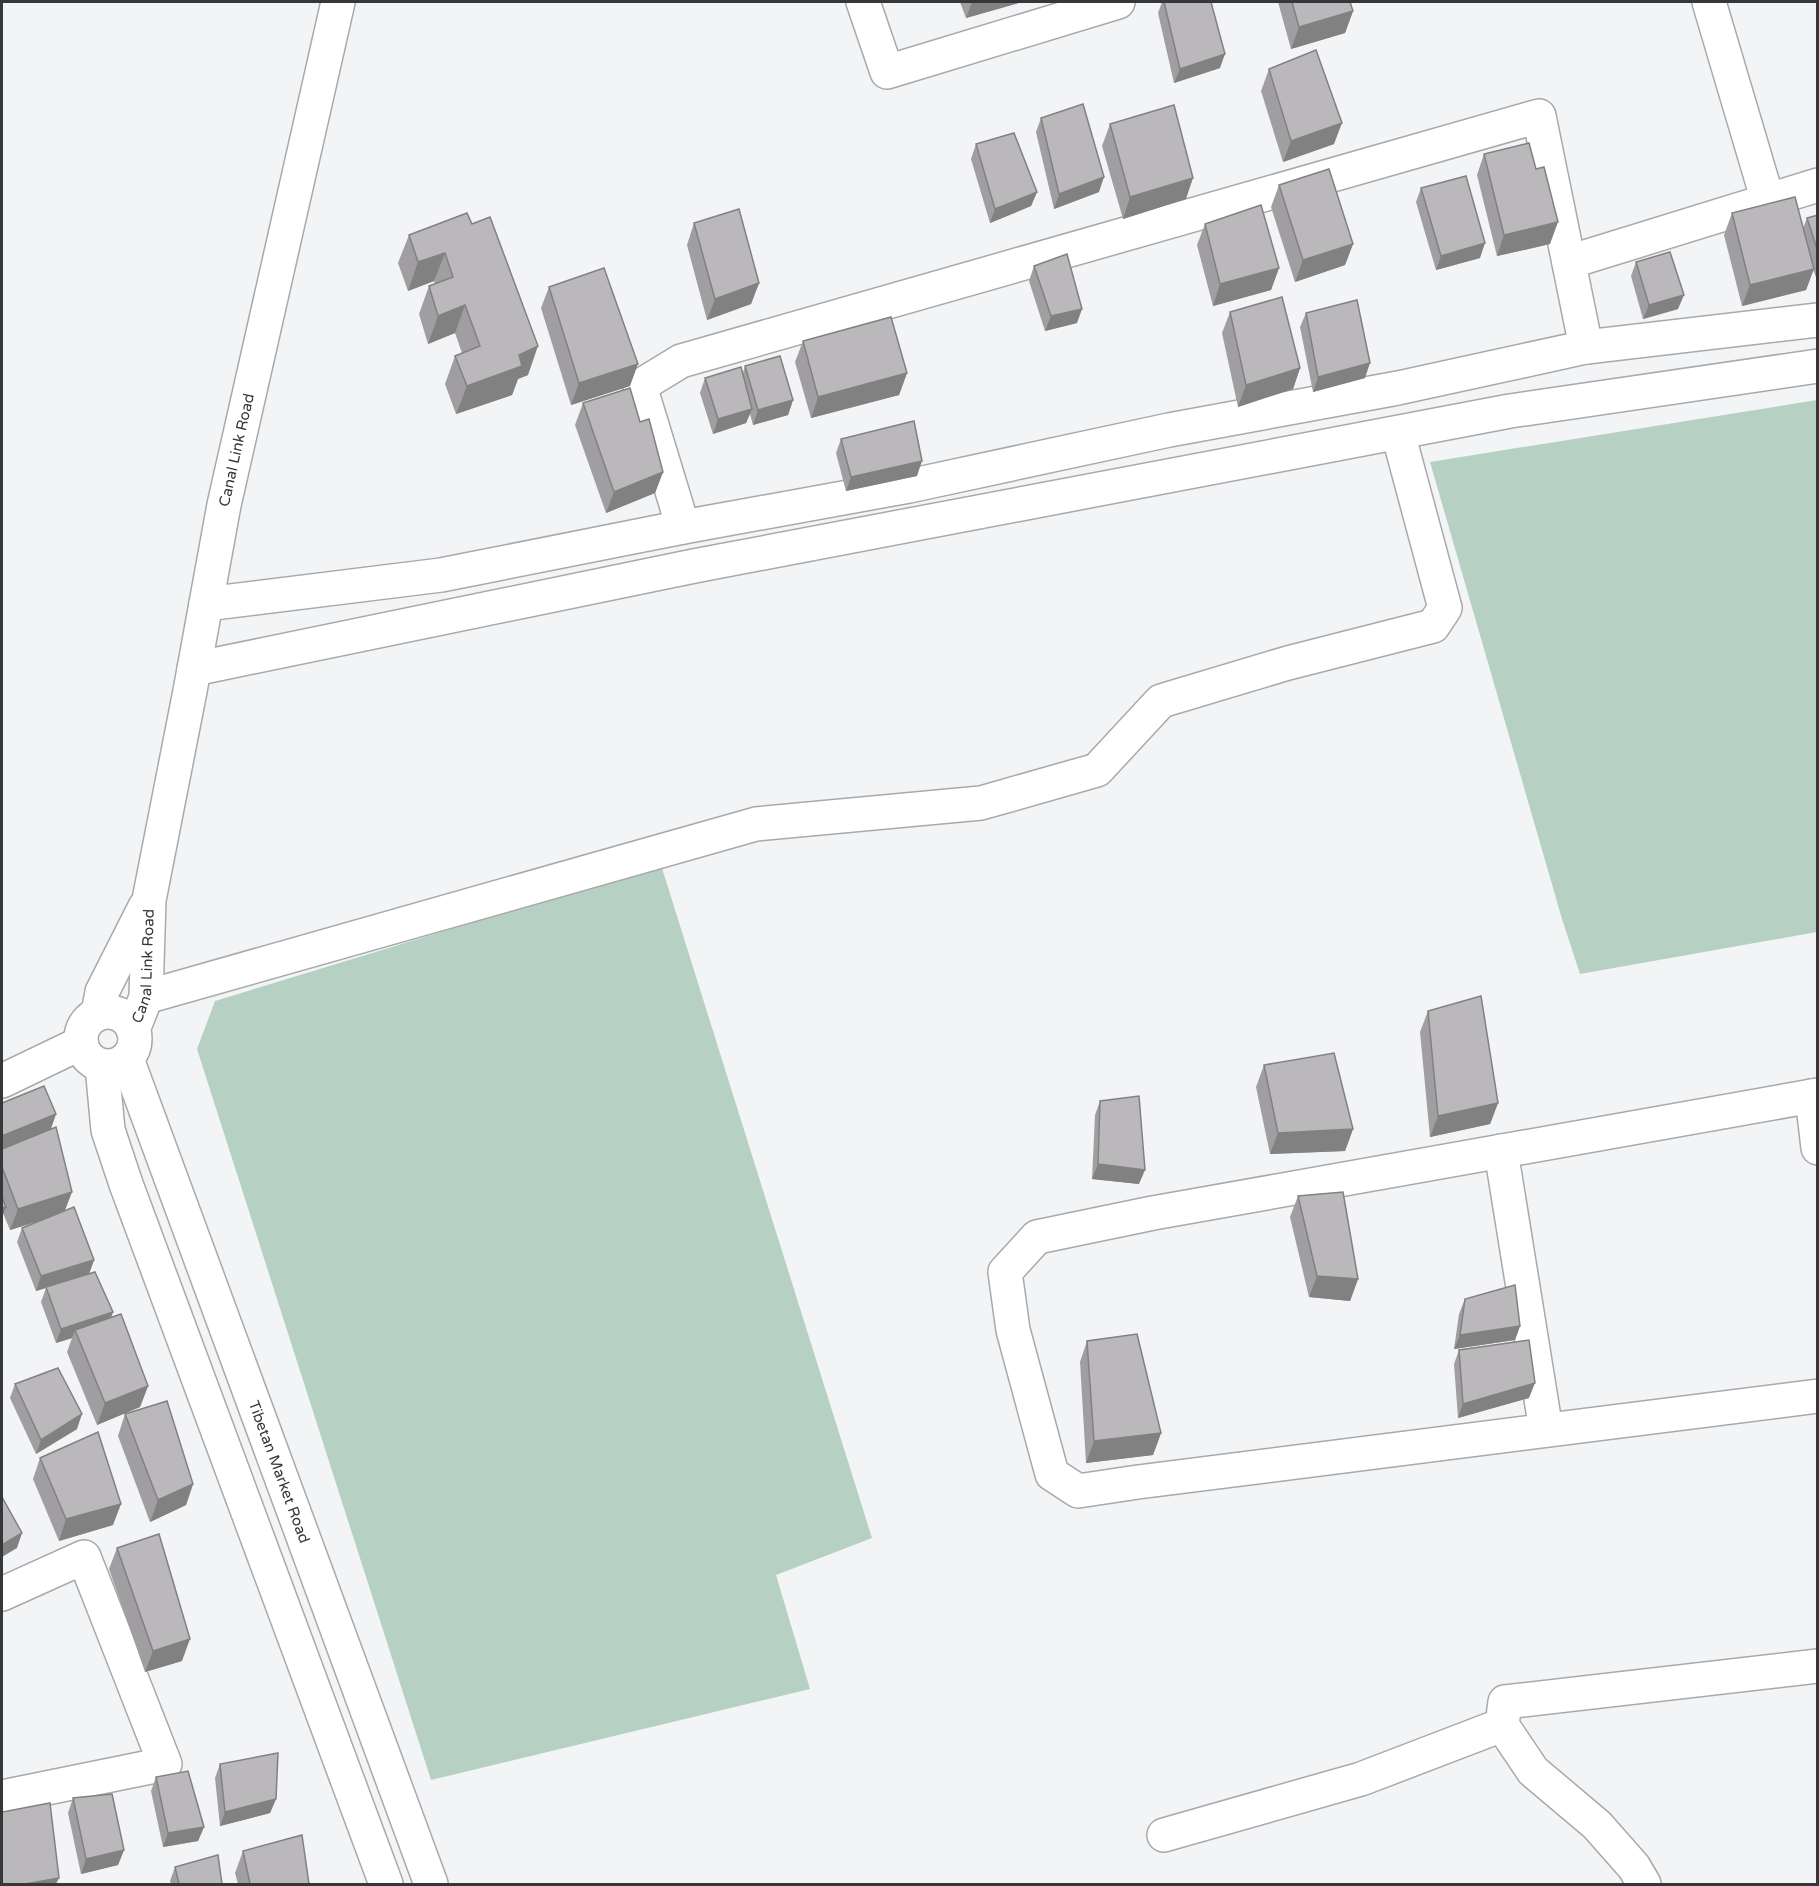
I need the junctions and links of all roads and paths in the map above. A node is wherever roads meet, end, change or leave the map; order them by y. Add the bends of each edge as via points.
1 (338, 2) edge
2 (863, 2) edge
3 (1118, 2) edge
4 (1709, 2) edge
5 (1818, 185) edge
6 (1768, 201) junction
7 (1569, 262) junction
8 (1818, 320) edge
9 (1586, 347) junction
10 (1818, 366) edge
11 (1398, 433) junction
12 (683, 527) junction
13 (206, 604) junction
14 (194, 669) junction
15 (149, 900) junction
16 (146, 997) junction
17 (111, 1050) junction
18 (2, 1081) edge
19 (1815, 1095) edge
20 (1818, 1148) edge
21 (1501, 1151) junction
22 (1818, 1396) edge
23 (1546, 1430) junction
24 (2, 1594) edge
25 (1818, 1666) edge
26 (1503, 1725) junction
27 (2, 1797) edge
28 (1164, 1835) dead end
29 (387, 1884) edge
30 (431, 1884) edge
31 (1644, 1884) edge

1 - 13 street, Canal Link Road via 224,504
2 - 3 street via 887,72
4 - 6 street
5 - 6 street
6 - 7 street
7 - 9 street
7 - 12 street via 1539,116 681,361 640,386
8 - 9 street
9 - 12 street via 909,486
10 - 11 street via 1510,411
11 - 14 street via 694,566
11 - 16 street via 1445,608 1433,626 1161,701 1097,771 981,803 756,824
12 - 13 street via 441,575
13 - 14 street, Canal Link Road
14 - 15 street, Canal Link Road
15 - 16 street, Canal Link Road
15 - 17 street, Canal Link Road via 102,992 98,1014 88,1020 82,1031
16 - 17 street, Canal Link Road
17 - 18 street
17 - 29 street via 108,1130
17 - 30 street, Tibetan Market Road
19 - 20 street
19 - 21 street
21 - 23 street
21 - 23 street via 1037,1238 1005,1272 1013,1330 1052,1474 1078,1491
22 - 23 street
24 - 27 street via 84,1557 165,1764
25 - 26 street via 1505,1702
26 - 28 street via 1361,1779
26 - 31 street via 1533,1772 1597,1825

